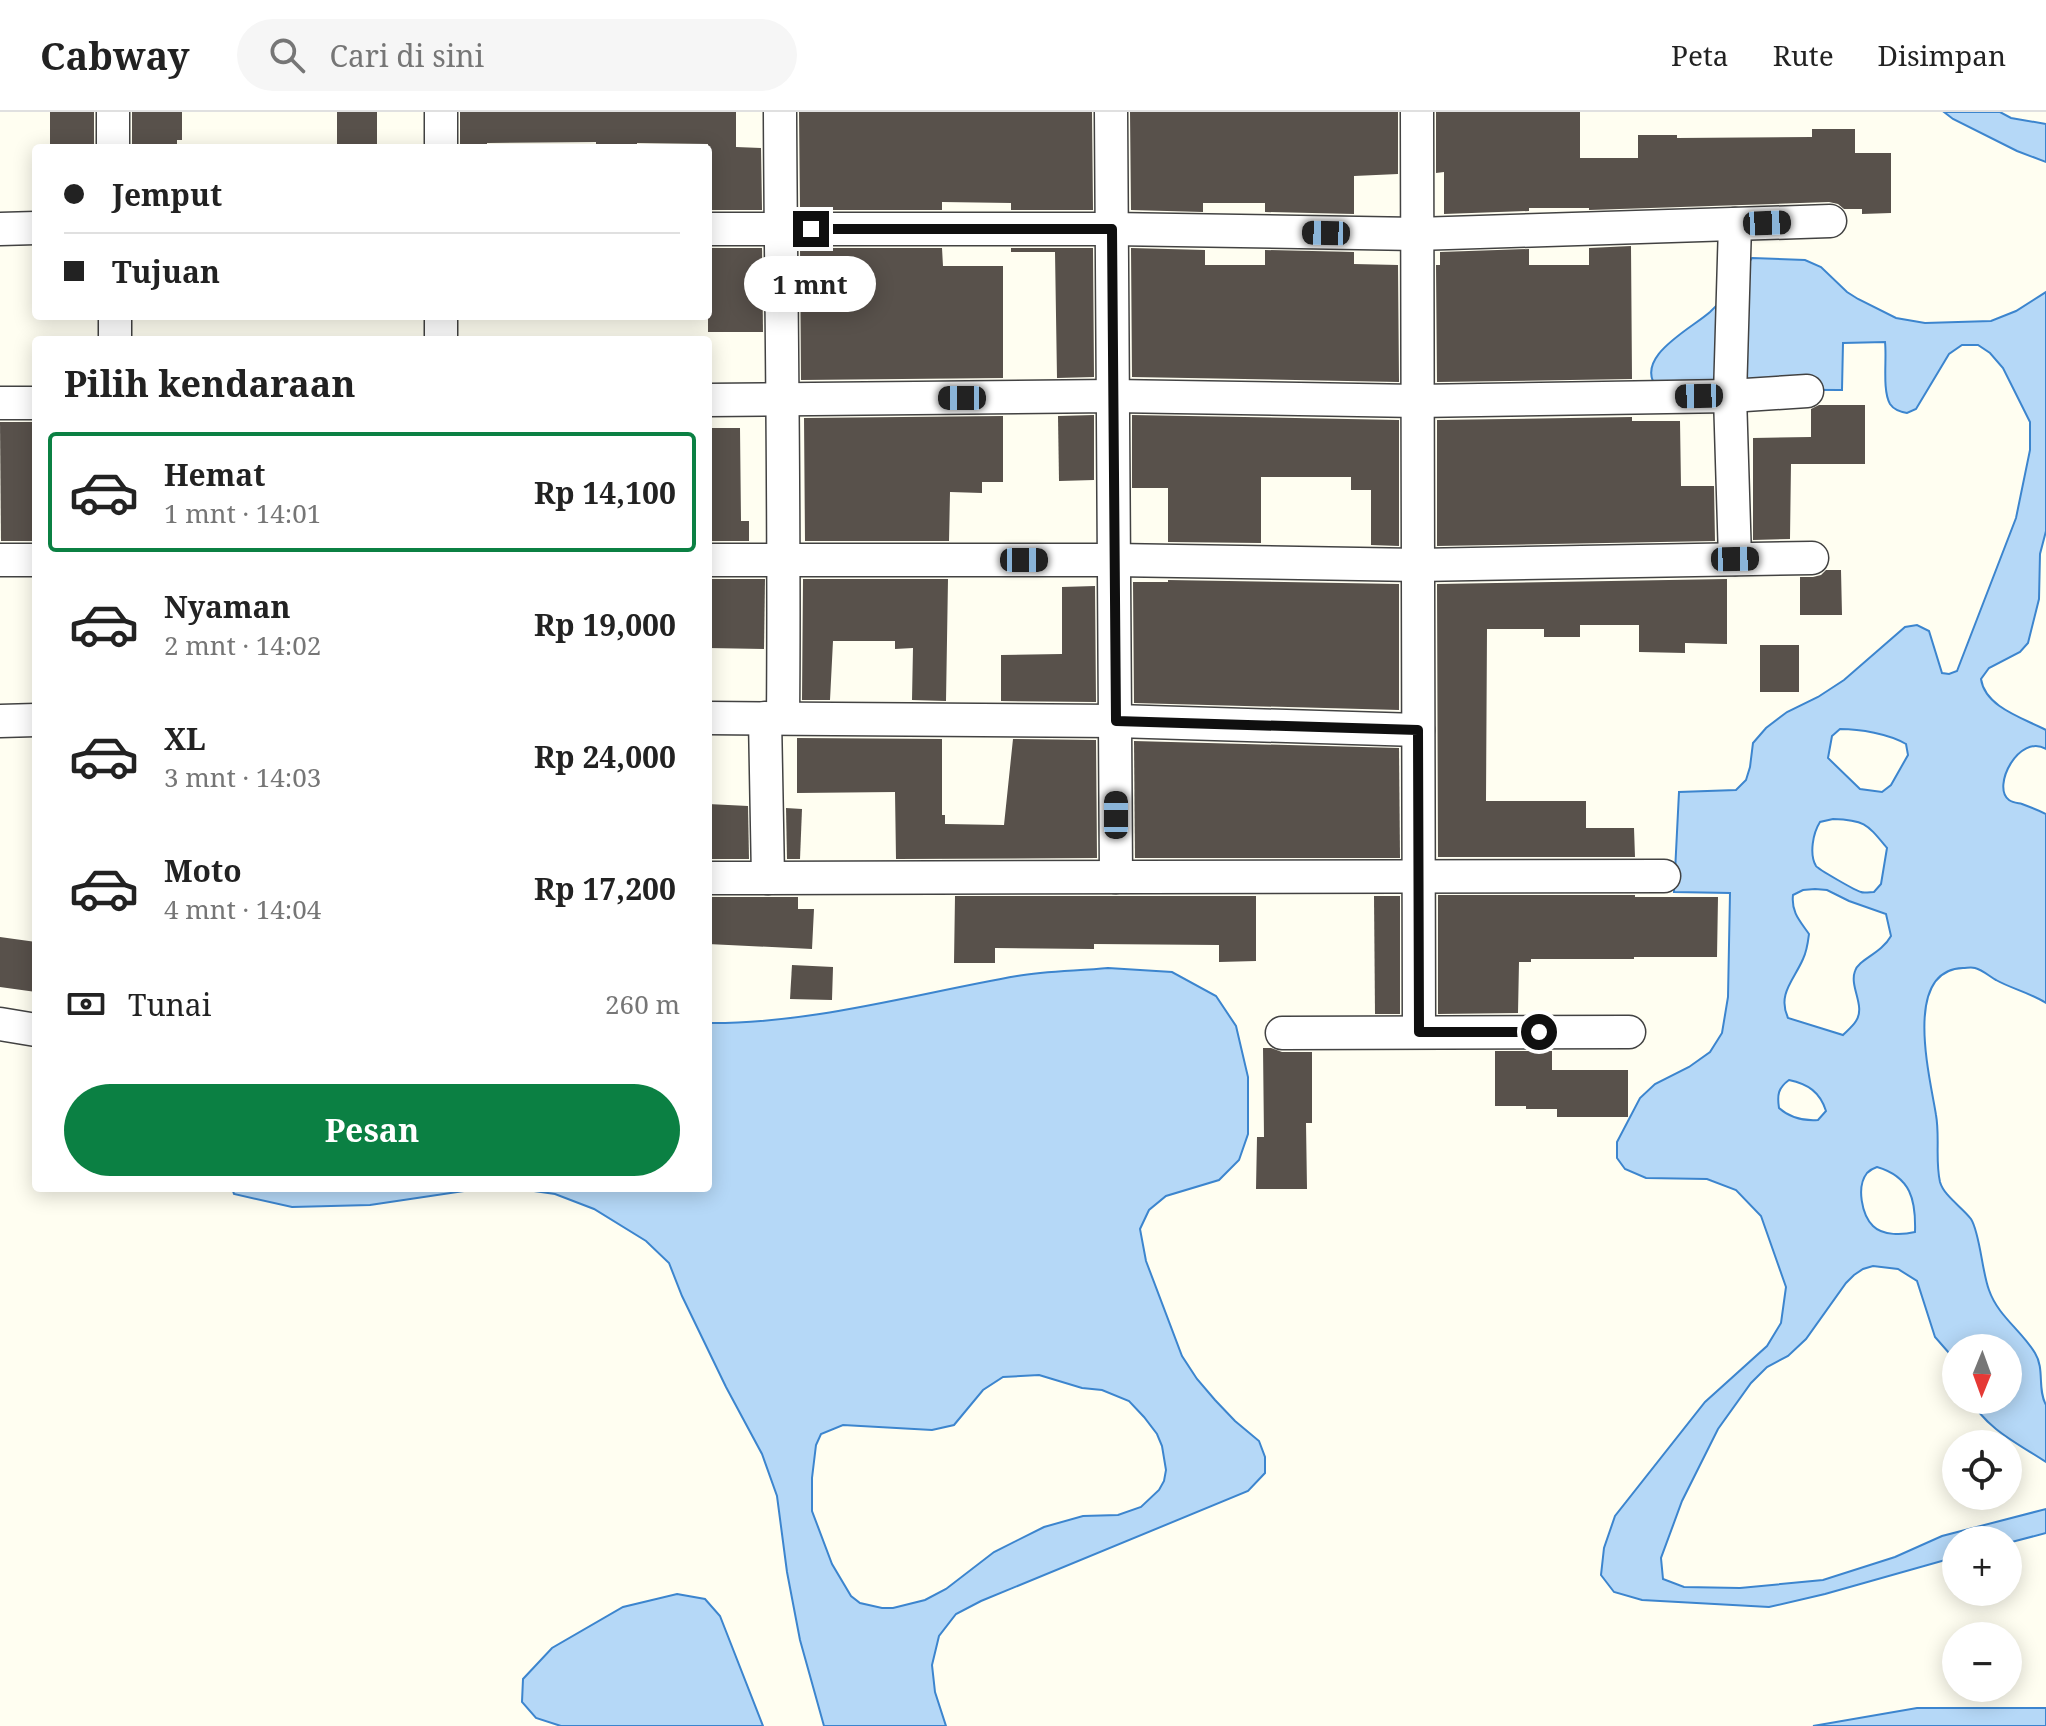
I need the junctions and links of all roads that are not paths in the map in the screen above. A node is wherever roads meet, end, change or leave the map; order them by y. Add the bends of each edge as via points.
1 (113, 112) edge
2 (441, 112) edge
3 (780, 112) edge
4 (1111, 112) edge
5 (1417, 112) edge
6 (113, 144) edge
7 (441, 144) edge
8 (1830, 221) dead end
9 (1735, 224) junction
10 (32, 228) edge
11 (0, 229) edge
12 (712, 229) edge
13 (781, 229) junction
14 (1112, 229) junction
15 (1417, 234) junction
16 (1807, 391) dead end
17 (1113, 396) junction
18 (1730, 396) junction
19 (781, 399) junction
20 (712, 400) edge
21 (1417, 401) junction
22 (0, 403) edge
23 (32, 403) edge
24 (1812, 558) dead end
25 (1735, 559) junction
26 (0, 560) edge
27 (32, 560) edge
28 (712, 560) edge
29 (785, 560) junction
30 (1114, 560) junction
31 (1418, 565) junction
32 (712, 718) edge
33 (774, 718) junction
34 (32, 720) edge
35 (0, 721) edge
36 (1116, 721) junction
37 (1418, 730) junction
38 (1419, 876) junction
39 (1664, 876) dead end
40 (1116, 877) junction
41 (712, 878) edge
42 (768, 878) junction
43 (0, 1024) edge
44 (32, 1029) edge
45 (1419, 1032) junction
46 (1629, 1032) dead end
47 (1282, 1033) dead end

1 - 6 street
2 - 7 street
3 - 13 street
4 - 14 street
5 - 15 street
8 - 9 street
9 - 15 street
9 - 18 street
10 - 11 street
12 - 13 street
13 - 14 street
13 - 19 street
14 - 15 street
14 - 17 street
15 - 21 street
16 - 18 street
17 - 19 street
17 - 21 street
17 - 30 street
18 - 21 street
18 - 25 street
19 - 20 street
19 - 29 street
21 - 31 street
22 - 23 street
24 - 25 street
25 - 31 street
26 - 27 street
28 - 29 street
29 - 30 street
29 - 33 street
30 - 31 street
30 - 36 street
31 - 37 street
32 - 33 street
33 - 36 street
33 - 42 street
34 - 35 street
36 - 37 street
36 - 40 street
37 - 38 street
38 - 39 street
38 - 40 street
38 - 45 street
40 - 42 street
41 - 42 street
43 - 44 street
45 - 46 street
45 - 47 street

